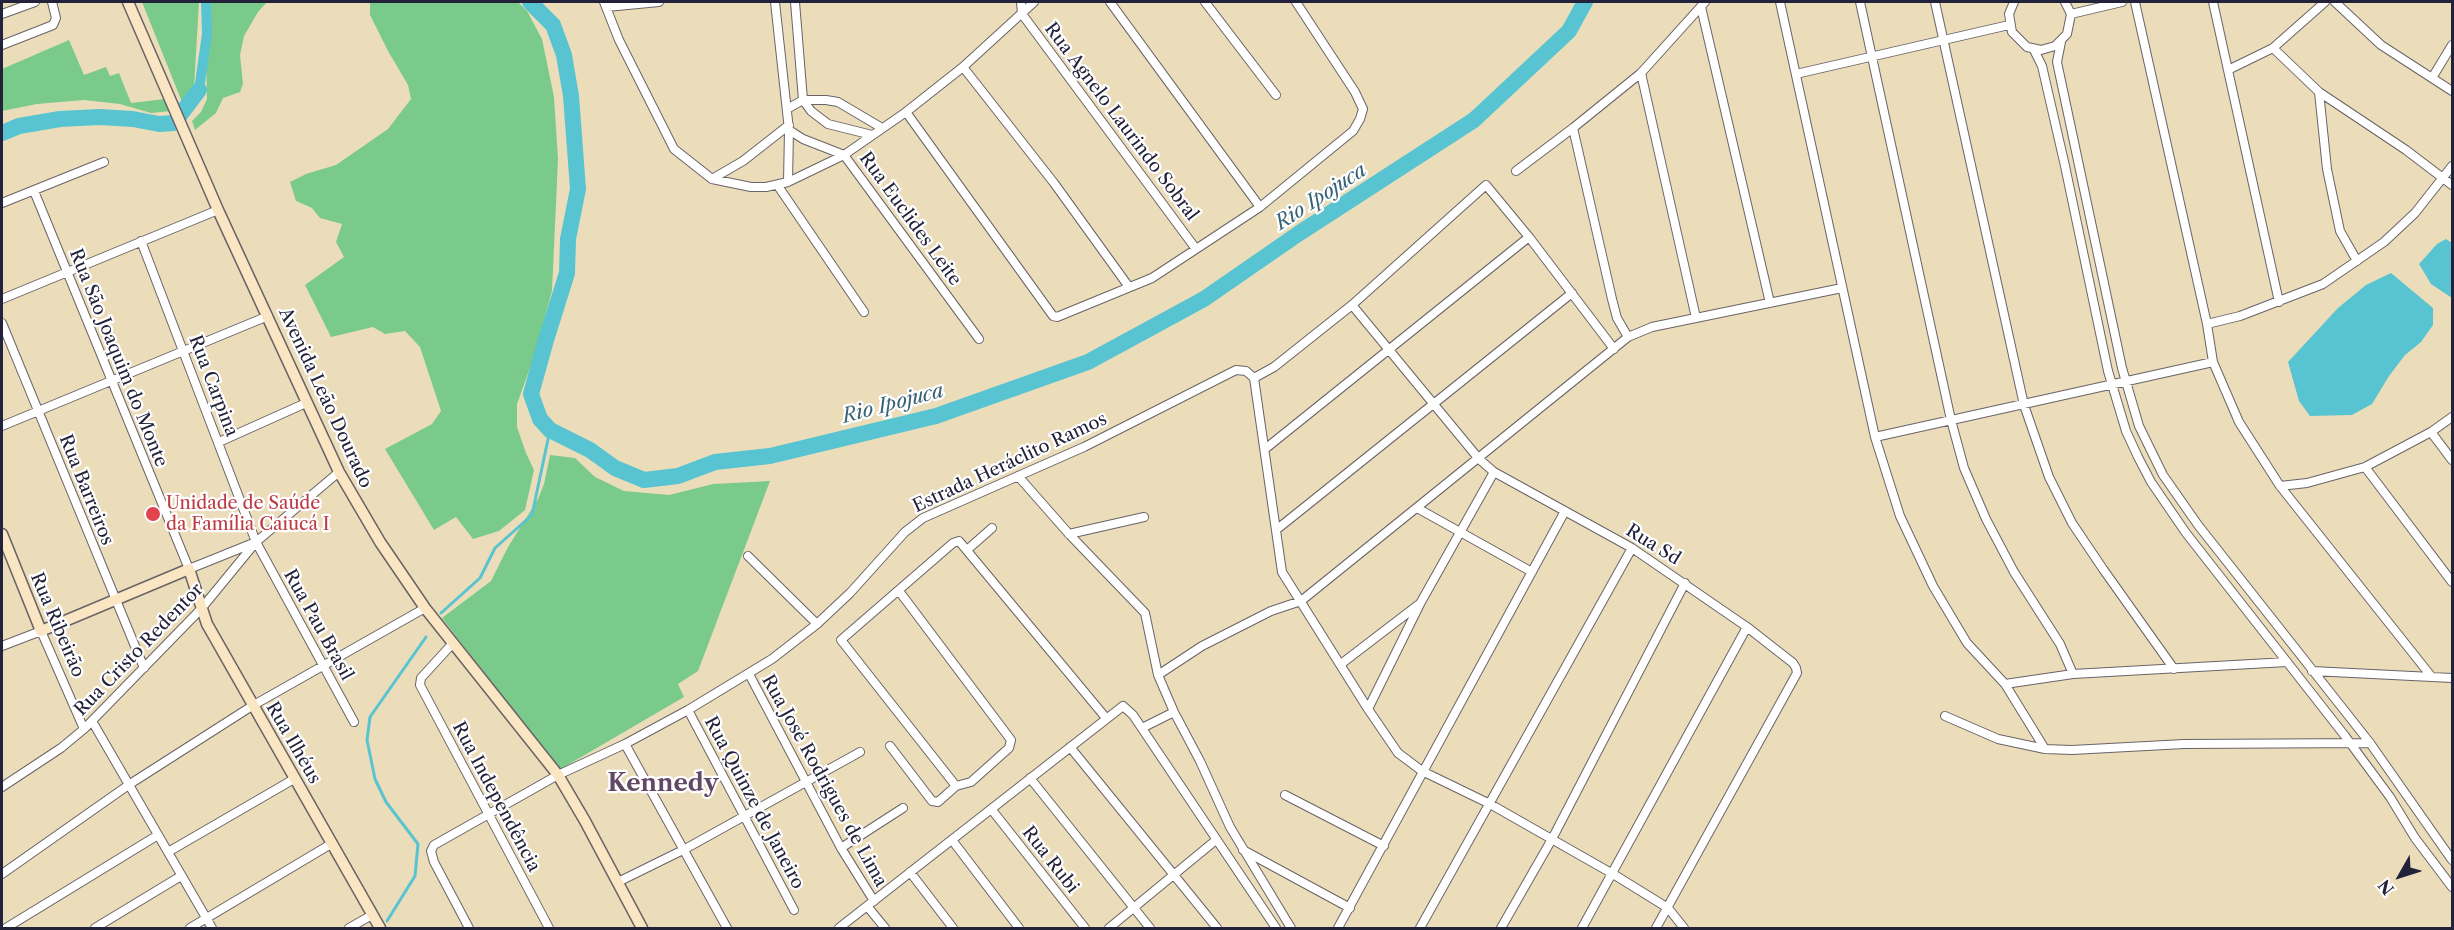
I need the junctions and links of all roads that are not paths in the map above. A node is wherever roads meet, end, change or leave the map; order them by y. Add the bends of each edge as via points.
1 (33, 2) edge
2 (52, 2) edge
3 (128, 2) edge
4 (659, 2) edge
5 (775, 2) edge
6 (795, 2) edge
7 (1021, 2) edge
8 (1034, 2) edge
9 (1110, 2) edge
10 (1205, 2) edge
11 (1296, 2) edge
12 (1780, 2) edge
13 (1860, 2) edge
14 (1935, 2) edge
15 (2014, 2) edge
16 (2065, 2) edge
17 (2122, 2) edge
18 (2135, 2) edge
19 (2213, 2) edge
20 (2325, 2) edge
21 (2335, 2) edge
22 (605, 4) edge
23 (1703, 4) edge
24 (2, 14) edge
25 (1022, 14) junction
26 (2071, 14) junction
27 (2009, 25) junction
28 (1944, 40) junction
29 (2061, 42) junction
30 (2, 45) edge
31 (2452, 45) edge
32 (2273, 48) junction
33 (2034, 50) junction
34 (1872, 57) junction
35 (963, 67) junction
36 (2228, 70) junction
37 (1641, 73) junction
38 (1796, 74) junction
39 (2432, 78) junction
40 (2452, 91) edge
41 (2319, 92) junction
42 (1276, 95) dead end
43 (803, 100) junction
44 (787, 109) junction
45 (906, 112) junction
46 (789, 128) junction
47 (882, 128) junction
48 (1573, 128) junction
49 (872, 135) junction
50 (844, 155) junction
51 (104, 162) dead end
52 (2452, 166) edge
53 (1516, 171) dead end
54 (2445, 178) junction
55 (712, 179) junction
56 (788, 182) junction
57 (2452, 185) edge
58 (778, 186) junction
59 (34, 191) junction
60 (2, 203) edge
61 (1260, 207) junction
62 (218, 210) junction
63 (1529, 237) junction
64 (141, 241) junction
65 (1196, 249) junction
66 (2357, 261) junction
67 (67, 270) junction
68 (1129, 287) junction
69 (1842, 288) junction
70 (1572, 293) junction
71 (2, 299) edge
72 (2279, 302) junction
73 (1770, 303) junction
74 (1352, 305) junction
75 (864, 312) dead end
76 (268, 316) junction
77 (1696, 318) junction
78 (2, 323) edge
79 (2206, 324) junction
80 (1628, 337) junction
81 (979, 339) dead end
82 (1614, 349) junction
83 (184, 350) junction
84 (1390, 350) junction
85 (2213, 362) junction
86 (1254, 378) junction
87 (111, 381) junction
88 (2126, 382) junction
89 (2112, 386) junction
90 (306, 403) junction
91 (1434, 403) junction
92 (2024, 405) junction
93 (38, 411) junction
94 (2452, 417) edge
95 (1951, 420) junction
96 (2, 426) edge
97 (2431, 432) junction
98 (1875, 437) junction
99 (219, 442) junction
100 (1265, 449) junction
101 (1479, 459) junction
102 (2452, 460) edge
103 (2364, 467) junction
104 (339, 472) junction
105 (1494, 472) junction
106 (1018, 476) junction
107 (2280, 486) junction
108 (1418, 508) junction
109 (1565, 512) junction
110 (1144, 517) dead end
111 (2198, 525) junction
112 (992, 528) dead end
113 (1276, 530) junction
114 (1461, 532) junction
115 (2186, 533) junction
116 (2, 534) edge
117 (1069, 534) junction
118 (256, 542) junction
119 (1632, 548) junction
120 (966, 550) junction
121 (748, 556) dead end
122 (189, 569) junction
123 (1532, 572) junction
124 (2452, 582) edge
125 (1685, 583) junction
126 (899, 591) junction
127 (114, 600) junction
128 (1301, 601) junction
129 (1421, 602) junction
130 (425, 608) junction
131 (201, 609) junction
132 (817, 624) junction
133 (1747, 627) junction
134 (41, 631) junction
135 (453, 643) junction
136 (2, 646) edge
137 (2287, 662) junction
138 (322, 664) junction
139 (1341, 664) junction
140 (144, 668) junction
141 (2174, 669) junction
142 (2312, 671) junction
143 (749, 674) junction
144 (2073, 674) junction
145 (1158, 675) junction
146 (2431, 676) junction
147 (2452, 678) edge
148 (2005, 684) junction
149 (252, 706) junction
150 (1368, 709) junction
151 (688, 710) junction
152 (1174, 712) junction
153 (1945, 716) dead end
154 (1106, 718) junction
155 (92, 721) junction
156 (354, 722) dead end
157 (1142, 728) junction
158 (84, 729) junction
159 (2370, 743) junction
160 (626, 744) junction
161 (2351, 745) junction
162 (890, 747) dead end
163 (1071, 747) junction
164 (2045, 749) junction
165 (860, 752) dead end
166 (1422, 771) junction
167 (558, 776) junction
168 (1030, 778) junction
169 (294, 779) junction
170 (806, 783) junction
171 (130, 784) junction
172 (956, 786) junction
173 (2, 787) edge
174 (1285, 795) dead end
175 (1490, 804) junction
176 (903, 808) dead end
177 (992, 810) junction
178 (490, 816) junction
179 (745, 817) junction
180 (158, 835) junction
181 (1552, 839) junction
182 (952, 840) junction
183 (1216, 840) junction
184 (331, 844) junction
185 (1384, 846) junction
186 (841, 848) junction
187 (685, 849) junction
188 (1243, 849) junction
189 (168, 852) junction
190 (2452, 860) edge
191 (910, 872) junction
192 (2, 874) edge
193 (1613, 874) junction
194 (181, 876) junction
195 (1173, 876) junction
196 (618, 882) junction
197 (2452, 887) edge
198 (870, 904) junction
199 (1350, 908) junction
200 (1668, 908) junction
201 (1134, 909) junction
202 (794, 910) dead end
203 (372, 915) junction
204 (206, 919) junction
205 (6, 928) edge
206 (95, 928) edge
207 (190, 928) edge
208 (212, 928) edge
209 (350, 928) edge
210 (380, 928) edge
211 (469, 928) edge
212 (549, 928) edge
213 (642, 928) edge
214 (727, 928) edge
215 (839, 928) edge
216 (885, 928) edge
217 (953, 928) edge
218 (1019, 928) edge
219 (1085, 928) edge
220 (1109, 928) edge
221 (1150, 928) edge
222 (1217, 928) edge
223 (1276, 928) edge
224 (1291, 928) edge
225 (1338, 928) edge
226 (1420, 928) edge
227 (1501, 928) edge
228 (1582, 928) edge
229 (1656, 928) edge
230 (1684, 928) edge

1 - 24 street
2 - 30 street via 55,22
3 - 62 main road, Avenida Leão Dourado
4 - 22 street
5 - 44 street
6 - 43 street
7 - 25 street
8 - 25 street
9 - 61 street
10 - 42 street
11 - 61 street via 1363,109 1353,131
12 - 38 street
13 - 34 street
14 - 28 street
15 - 27 street
16 - 26 street
17 - 26 street
18 - 79 street
19 - 36 street
20 - 32 street
21 - 39 street via 2381,45
22 - 55 street via 674,149
23 - 37 street
23 - 73 street
25 - 35 street
25 - 65 street, Rua Agnelo Laurindo Sobral
26 - 29 street
27 - 28 street
27 - 33 street via 2016,39
28 - 34 street
28 - 92 street
29 - 33 street via 2048,49
29 - 88 street via 2057,62
31 - 39 street
32 - 36 street
32 - 41 street
33 - 89 street via 2042,66
34 - 38 street
34 - 95 street
35 - 45 street
35 - 68 street
36 - 72 street
37 - 48 street
37 - 77 street
38 - 69 street
39 - 40 street
41 - 54 street
41 - 66 street via 2327,169 2340,231
43 - 44 street
43 - 47 street via 837,102
43 - 49 street, Rua Euclides Leite via 828,124
44 - 46 street
45 - 47 street
45 - 68 street via 1054,317
46 - 50 street, Rua Euclides Leite via 803,139
46 - 55 street
46 - 56 street
47 - 49 street
48 - 53 street
48 - 80 street via 1617,318
49 - 50 street
50 - 56 street
50 - 81 street, Rua Euclides Leite
51 - 59 street
52 - 54 street
54 - 57 street
54 - 66 street via 2392,235
55 - 58 street via 751,187
56 - 58 street
58 - 75 street
59 - 60 street
59 - 67 street, Rua São Joaquim do Monte
61 - 65 street
62 - 64 street
62 - 76 main road, Avenida Leão Dourado
63 - 70 street
63 - 74 street via 1486,185
63 - 84 street
64 - 67 street
64 - 83 street, Rua Carpina
65 - 68 street via 1152,278
66 - 72 street via 2323,284
67 - 71 street
67 - 87 street, Rua São Joaquim do Monte
69 - 73 street
69 - 98 street
70 - 82 street
70 - 91 street
72 - 79 street
73 - 77 street
74 - 84 street, Rua Sd
74 - 86 street via 1274,368
76 - 83 street
76 - 90 main road, Avenida Leão Dourado
77 - 80 street via 1652,327
78 - 93 street, Rua Barreiros
79 - 85 street
80 - 82 street
82 - 101 street
83 - 87 street
83 - 99 street, Rua Carpina
84 - 91 street, Rua Sd
84 - 100 street
85 - 88 street
85 - 107 street via 2239,422
86 - 100 street
86 - 106 street, Estrada Heráclito Ramos via 1236,370
87 - 93 street
87 - 122 street, Rua São Joaquim do Monte
88 - 89 street
88 - 111 street via 2139,426 2163,475
89 - 92 street
89 - 115 street via 2138,457
90 - 99 street
90 - 104 main road, Avenida Leão Dourado
91 - 101 street, Rua Sd
91 - 113 street
92 - 95 street
92 - 141 street via 2049,477 2072,523
93 - 96 street
93 - 127 street, Rua Barreiros
94 - 97 street
95 - 98 street
95 - 144 street via 1964,468 1986,519 2060,644
97 - 102 street
97 - 103 street
98 - 148 street via 1900,516 1933,586 1967,643
99 - 118 street, Rua Carpina
100 - 113 street
101 - 105 street, Rua Sd
101 - 108 street
103 - 107 street via 2307,483
103 - 124 street
104 - 118 street
104 - 130 main road, Avenida Leão Dourado
105 - 109 street, Rua Sd
105 - 114 street
106 - 117 street
106 - 132 street, Estrada Heráclito Ramos via 913,525
107 - 146 street
108 - 114 street
108 - 128 street
109 - 119 street, Rua Sd
109 - 123 street
110 - 117 street
111 - 115 street
111 - 142 street
112 - 120 street
113 - 128 street via 1282,572
114 - 123 street
114 - 129 street
115 - 137 street
116 - 134 main road, Rua Ribeirão
117 - 145 street via 1145,613
118 - 122 street
118 - 131 street, Rua Cristo Redentor
118 - 138 street, Rua Pau Brasil
119 - 125 street, Rua Sd
119 - 175 street
120 - 126 street via 960,541 953,543
120 - 154 street
121 - 132 street
122 - 127 main road
122 - 131 main road, Rua Ilhéus
123 - 166 street
125 - 133 street, Rua Sd
125 - 181 street
126 - 172 street via 1011,740 1009,748 971,782
126 - 172 street via 841,640
127 - 134 main road
127 - 140 street, Rua Barreiros
128 - 139 street
128 - 145 street via 1270,611 1221,636
129 - 139 street
129 - 150 street
130 - 135 main road, Avenida Leão Dourado
130 - 138 street
131 - 140 street, Rua Cristo Redentor
131 - 149 main road, Rua Ilhéus
132 - 143 street, Estrada Heráclito Ramos
133 - 193 street
133 - 200 street, Rua Sd via 1793,663 1797,673
134 - 136 street
134 - 158 street, Rua Ribeirão
135 - 167 main road, Avenida Leão Dourado
135 - 178 street, Rua Independência via 421,678 420,685
137 - 141 street
137 - 161 street
138 - 149 street
138 - 156 street, Rua Pau Brasil
139 - 150 street
140 - 155 street, Rua Cristo Redentor
141 - 144 street
142 - 146 street
142 - 159 street
143 - 151 street, Estrada Heráclito Ramos
143 - 170 street, Rua José Rodrigues de Lima
144 - 148 street
145 - 152 street
146 - 147 street
148 - 164 street
149 - 169 main road, Rua Ilhéus
149 - 171 street
150 - 166 street via 1398,753
151 - 160 street, Estrada Heráclito Ramos
151 - 179 street, Rua Quinze de Janeiro
152 - 157 street
152 - 188 street
153 - 164 street via 1998,739
154 - 157 street via 1123,706
154 - 163 street
155 - 158 street, Rua Cristo Redentor
155 - 171 street
157 - 183 street
158 - 173 street, Rua Cristo Redentor
159 - 161 street
159 - 190 street
160 - 167 street, Estrada Heráclito Ramos
160 - 187 street
161 - 164 street via 2184,744
161 - 197 street
162 - 172 street via 932,801 938,802
163 - 168 street
163 - 195 street
165 - 170 street
166 - 175 street
166 - 185 street
167 - 178 street, Estrada Heráclito Ramos
167 - 196 main road, Avenida Leão Dourado
168 - 177 street
168 - 201 street
169 - 184 main road, Rua Ilhéus
169 - 189 street
170 - 179 street
170 - 186 street, Rua José Rodrigues de Lima
171 - 180 street
171 - 192 street
174 - 185 street
175 - 181 street
175 - 226 street
176 - 186 street
177 - 182 street
177 - 219 street, Rua Rubi
178 - 211 street, Estrada Heráclito Ramos via 434,845 431,851
178 - 212 street, Rua Independência
179 - 187 street
179 - 202 street, Rua Quinze de Janeiro
180 - 189 street
180 - 205 street
181 - 193 street
181 - 227 street
182 - 191 street
182 - 218 street
183 - 195 street
183 - 223 street
184 - 203 main road, Rua Ilhéus
184 - 204 street
185 - 199 street
186 - 198 street, Rua José Rodrigues de Lima
187 - 196 street
187 - 214 street
188 - 199 street
188 - 224 street
189 - 194 street
191 - 198 street
191 - 217 street
193 - 200 street
193 - 228 street
194 - 204 street
194 - 206 street
195 - 201 street
195 - 222 street
196 - 213 main road, Avenida Leão Dourado
198 - 215 street
198 - 216 street, Rua José Rodrigues de Lima
199 - 225 street
200 - 229 street
200 - 230 street
201 - 220 street
201 - 221 street
203 - 209 street
203 - 210 main road, Rua Ilhéus
204 - 207 street
204 - 208 street

